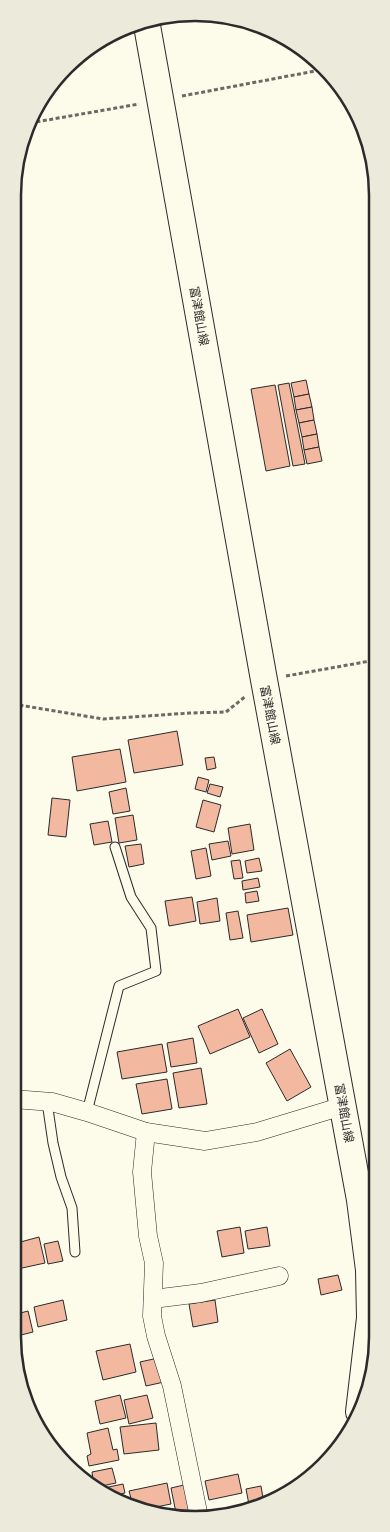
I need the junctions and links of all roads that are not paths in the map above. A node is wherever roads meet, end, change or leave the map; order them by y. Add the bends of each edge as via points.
1 (147, 28) edge
2 (115, 847) dead end
3 (22, 1100) edge
4 (47, 1102) junction
5 (343, 1106) junction
6 (87, 1112) junction
7 (146, 1132) junction
8 (75, 1252) dead end
9 (369, 1270) edge
10 (279, 1276) dead end
11 (153, 1299) junction
12 (369, 1327) edge
13 (363, 1382) edge
14 (198, 1511) edge

1 - 5 main road, 富津館山線
2 - 6 lane via 131,897 151,928 156,971 119,986
3 - 4 street
4 - 6 street
4 - 8 lane via 61,1177 72,1208
5 - 7 street via 257,1132 205,1141
5 - 9 main road, 富津館山線
6 - 7 street
7 - 11 street via 142,1172 154,1263
10 - 11 street via 201,1293
11 - 14 street via 156,1336 172,1386
12 - 13 main road, 富津館山線

